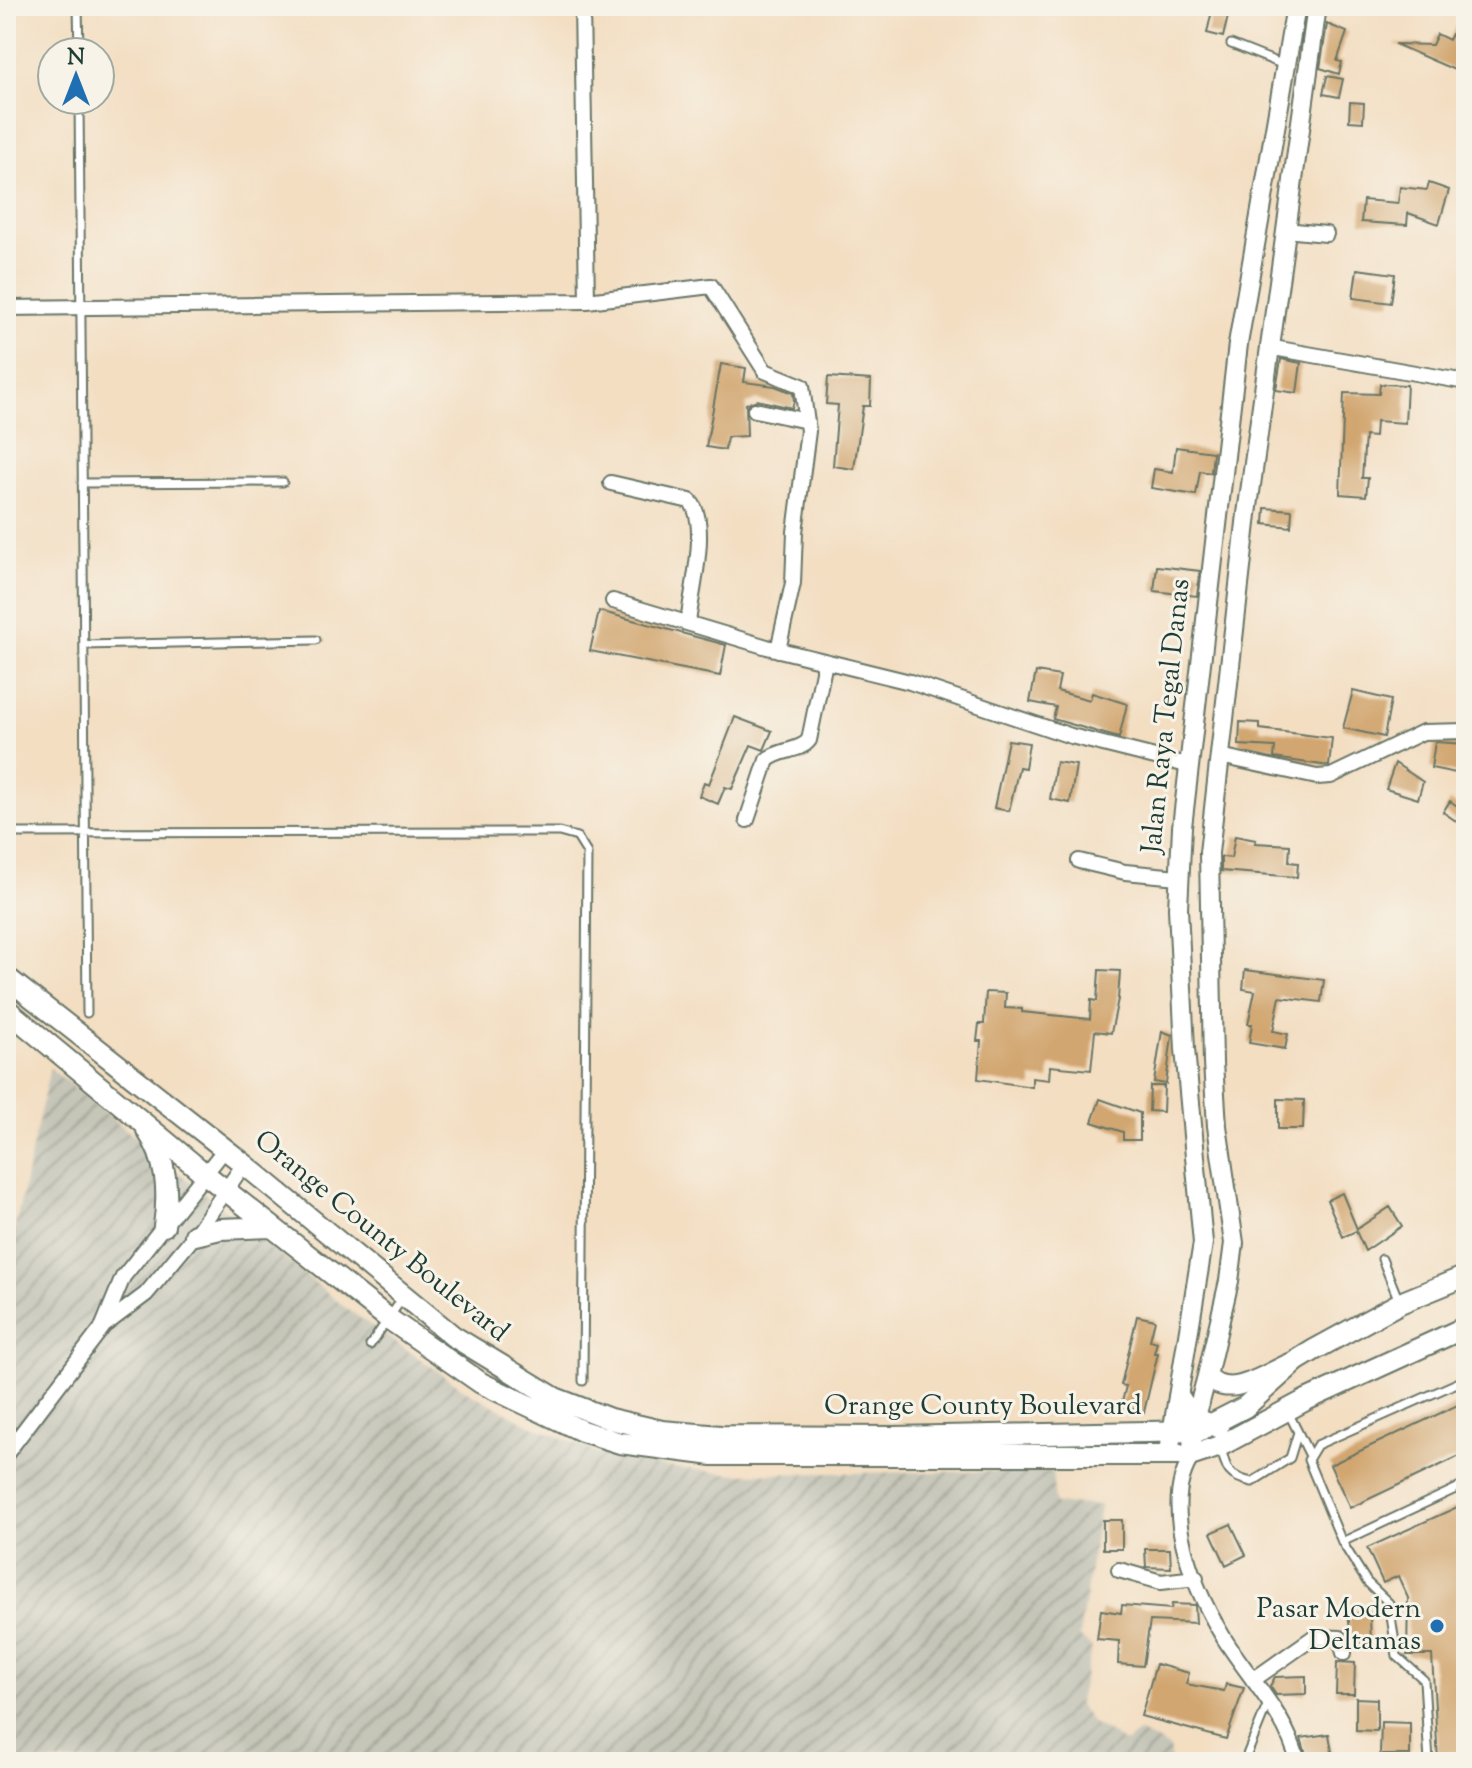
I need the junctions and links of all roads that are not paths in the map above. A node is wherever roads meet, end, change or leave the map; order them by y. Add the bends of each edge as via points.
1 (78, 6) edge
2 (582, 6) edge
3 (1296, 6) edge
4 (1317, 6) edge
5 (79, 36) edge
6 (1231, 44) dead end
7 (1286, 66) junction
8 (79, 116) edge
9 (1285, 230) junction
10 (1326, 234) dead end
11 (587, 301) junction
12 (6, 308) edge
13 (81, 309) junction
14 (1268, 347) junction
15 (1466, 382) edge
16 (755, 410) dead end
17 (807, 421) junction
18 (283, 482) dead end
19 (82, 483) junction
20 (611, 483) dead end
21 (1219, 511) junction
22 (1247, 514) junction
23 (613, 601) dead end
24 (688, 623) junction
25 (316, 640) dead end
26 (84, 645) junction
27 (778, 650) junction
28 (825, 662) junction
29 (1466, 731) edge
30 (1220, 756) junction
31 (1187, 765) junction
32 (747, 820) dead end
33 (1182, 827) junction
34 (1211, 830) junction
35 (6, 833) edge
36 (86, 833) junction
37 (1079, 861) dead end
38 (1178, 877) junction
39 (6, 977) edge
40 (6, 1009) edge
41 (87, 1013) dead end
42 (140, 1119) junction
43 (225, 1149) junction
44 (244, 1164) junction
45 (205, 1174) junction
46 (225, 1190) junction
47 (164, 1226) junction
48 (271, 1227) junction
49 (195, 1235) junction
50 (1382, 1259) dead end
51 (1466, 1276) edge
52 (403, 1297) junction
53 (1400, 1303) junction
54 (389, 1319) junction
55 (1466, 1327) edge
56 (102, 1328) junction
57 (370, 1345) dead end
58 (1296, 1361) junction
59 (1207, 1376) junction
60 (1466, 1379) edge
61 (583, 1381) dead end
62 (1179, 1397) junction
63 (1306, 1400) junction
64 (1287, 1410) junction
65 (1204, 1431) junction
66 (1298, 1432) junction
67 (1169, 1434) junction
68 (6, 1454) edge
69 (1309, 1454) junction
70 (1182, 1462) junction
71 (1466, 1484) edge
72 (1342, 1542) junction
73 (1119, 1570) dead end
74 (1196, 1578) junction
75 (1344, 1653) dead end
76 (1253, 1680) junction
77 (1268, 1703) junction
78 (1244, 1762) edge
79 (1298, 1762) edge
80 (1429, 1762) edge

1 - 5 lane
2 - 11 street
3 - 7 street, Jalan Raya Tegal Danas
4 - 9 street, Jalan Raya Tegal Danas
6 - 7 lane
7 - 21 street, Jalan Raya Tegal Danas via 1238,344
8 - 13 lane
9 - 10 street
9 - 14 street, Jalan Raya Tegal Danas
11 - 13 street
11 - 17 street via 711,286 765,371 802,386
12 - 13 street
13 - 19 lane
14 - 15 street
14 - 22 street, Jalan Raya Tegal Danas
16 - 17 street
17 - 27 street via 793,583
18 - 19 lane
19 - 26 lane
20 - 24 street via 690,501 696,508 700,526
21 - 22 street
21 - 31 street, Jalan Raya Tegal Danas
22 - 30 street, Jalan Raya Tegal Danas
23 - 24 street
24 - 27 street
25 - 26 lane
26 - 36 lane
27 - 28 street
28 - 31 street via 910,682 1071,736
28 - 32 street via 809,740 767,760
29 - 30 street via 1423,732 1331,776
30 - 34 street, Jalan Raya Tegal Danas
31 - 33 street, Jalan Raya Tegal Danas
33 - 34 street
33 - 38 street, Jalan Raya Tegal Danas
34 - 59 street, Jalan Raya Tegal Danas via 1213,1063 1234,1243
35 - 36 lane
36 - 41 lane
36 - 61 lane via 559,832 577,837 587,853
37 - 38 street
38 - 62 street, Jalan Raya Tegal Danas via 1185,1049 1203,1243
39 - 43 main road, Orange County Boulevard
40 - 42 main road, Orange County Boulevard
42 - 45 main road, Orange County Boulevard
42 - 47 main road via 165,1170
43 - 44 main road, Orange County Boulevard
43 - 45 street
44 - 46 street
44 - 52 main road, Orange County Boulevard
45 - 46 main road, Orange County Boulevard
45 - 47 street
46 - 48 main road, Orange County Boulevard
46 - 49 street
47 - 56 street via 123,1277
48 - 49 main road
48 - 54 main road, Orange County Boulevard
49 - 56 street via 146,1294
50 - 53 lane
51 - 53 main road
52 - 54 lane
52 - 67 main road, Orange County Boulevard via 488,1360 555,1398 662,1431 721,1436
53 - 58 main road
54 - 57 lane
54 - 70 main road, Orange County Boulevard via 508,1398 582,1431 645,1447 713,1455
55 - 63 main road
56 - 68 street
58 - 59 street via 1230,1387
58 - 63 main road via 1288,1387
58 - 65 main road via 1261,1395
59 - 65 street, Jalan Raya Tegal Danas
60 - 69 lane via 1317,1445
62 - 65 main road
62 - 67 street, Jalan Raya Tegal Danas
63 - 64 main road
64 - 65 main road via 1246,1432
64 - 66 lane
65 - 66 lane via 1227,1472 1252,1482 1290,1458
65 - 67 main road, Orange County Boulevard
65 - 70 main road, Orange County Boulevard
66 - 69 lane
67 - 70 street, Jalan Raya Tegal Danas
69 - 72 lane via 1308,1466
70 - 74 street via 1180,1519
71 - 72 lane
72 - 80 lane via 1367,1582 1389,1603 1397,1656 1424,1680
73 - 74 street via 1161,1582
74 - 76 street via 1223,1636
75 - 76 street via 1340,1638 1314,1637
76 - 77 street
77 - 78 lane
77 - 79 street

